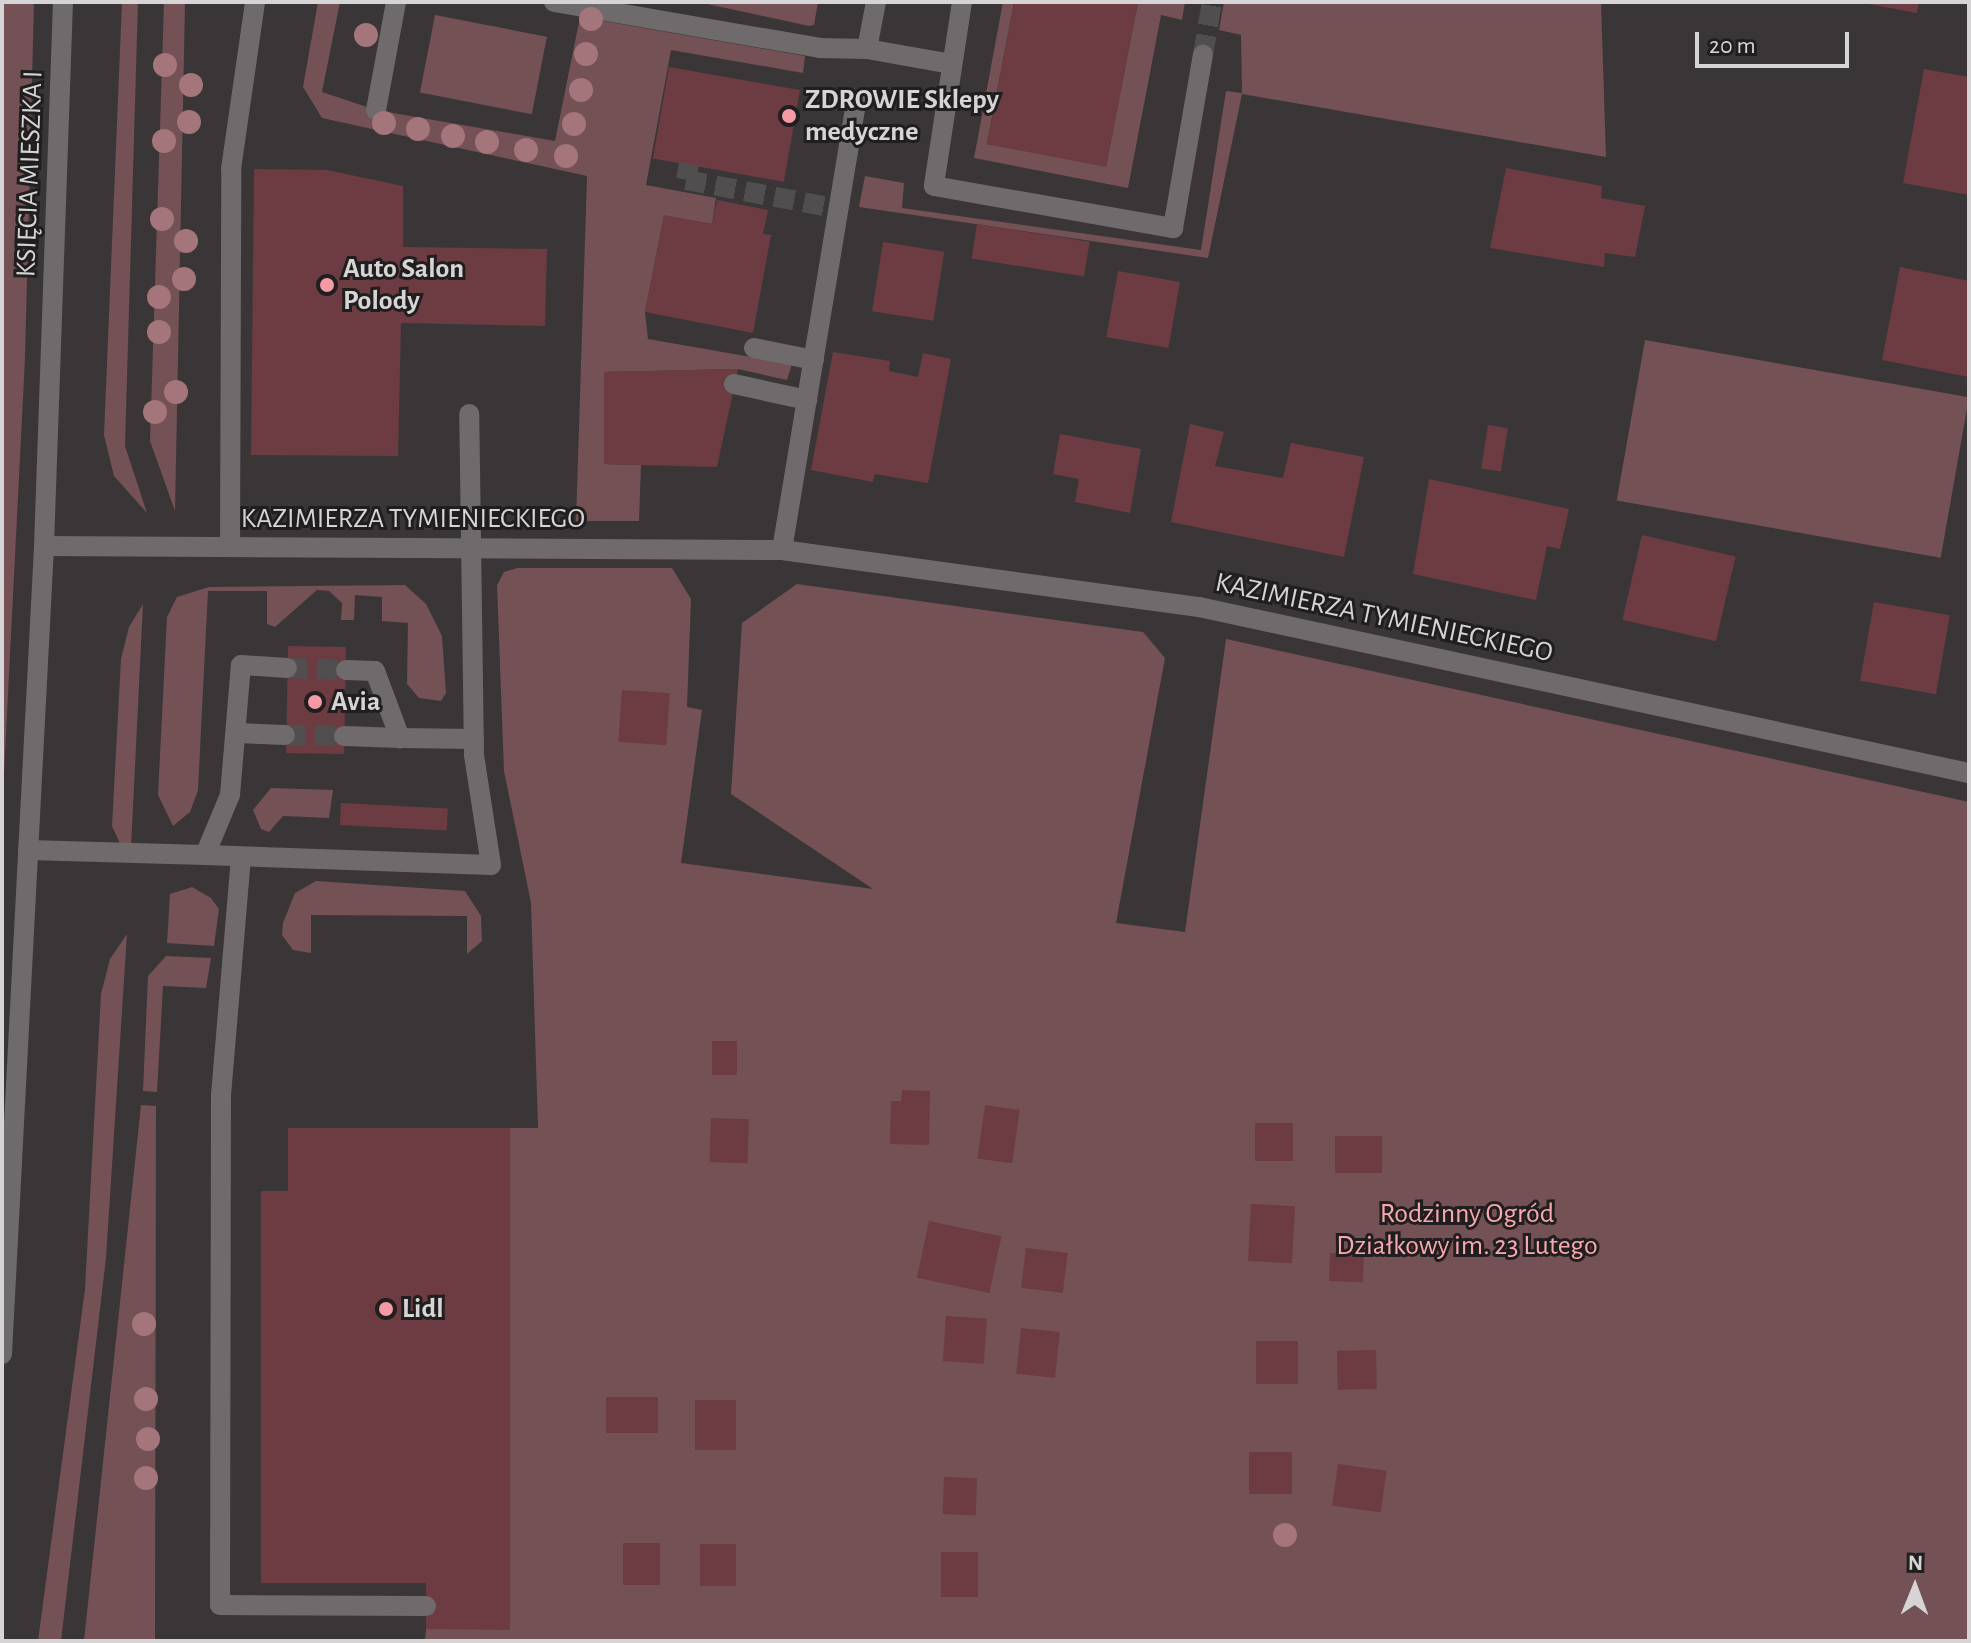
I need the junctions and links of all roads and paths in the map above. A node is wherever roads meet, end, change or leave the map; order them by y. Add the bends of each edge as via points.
1 (63, 2) edge
2 (255, 2) edge
3 (396, 2) edge
4 (554, 2) edge
5 (876, 2) edge
6 (962, 2) edge
7 (867, 49) junction
8 (1203, 55) tunnel mouth
9 (951, 64) junction
10 (856, 101) dead end
11 (376, 110) dead end
12 (754, 348) dead end
13 (814, 360) junction
14 (734, 384) dead end
15 (807, 400) junction
16 (469, 414) dead end
17 (44, 546) junction
18 (230, 547) junction
19 (471, 547) junction
20 (782, 550) junction
21 (287, 668) tunnel mouth
22 (346, 670) tunnel mouth
23 (236, 733) junction
24 (285, 735) tunnel mouth
25 (344, 736) tunnel mouth
26 (400, 738) junction
27 (474, 739) junction
28 (1969, 773) edge
29 (28, 850) junction
30 (205, 855) junction
31 (241, 857) junction
32 (2, 1354) edge
33 (426, 1606) dead end

1 - 17 street, KSIĘCIA MIESZKA I
2 - 18 street via 231,169
3 - 11 street
4 - 7 street via 820,48
5 - 7 street
6 - 9 street
7 - 9 street
8 - 9 street via 1173,228 934,186
10 - 13 street
12 - 13 street
13 - 15 street
14 - 15 street
15 - 20 street
16 - 19 street
17 - 18 street, KAZIMIERZA TYMIENIECKIEGO
17 - 29 street, KSIĘCIA MIESZKA I
18 - 19 street, KAZIMIERZA TYMIENIECKIEGO
19 - 20 street, KAZIMIERZA TYMIENIECKIEGO
19 - 27 street
20 - 28 street, KAZIMIERZA TYMIENIECKIEGO via 1199,607
21 - 23 street via 241,665
22 - 26 street via 375,671
23 - 24 street
23 - 30 street via 230,795
25 - 26 street
26 - 27 street
27 - 31 street via 491,865
29 - 30 street
29 - 32 street, KSIĘCIA MIESZKA I
30 - 31 street
31 - 33 street via 221,1094 220,1605

